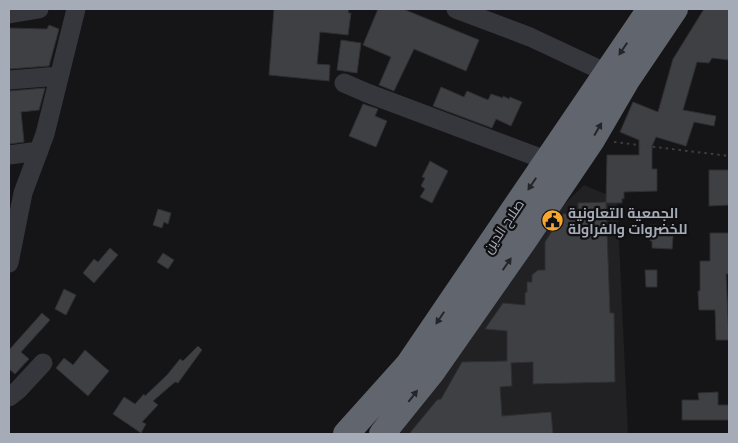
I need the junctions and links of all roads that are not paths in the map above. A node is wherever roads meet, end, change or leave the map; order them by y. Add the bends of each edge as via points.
1 (39, 9) edge
2 (76, 9) edge
3 (650, 9) edge
4 (675, 9) edge
5 (469, 11) edge
6 (9, 14) edge
7 (607, 73) junction
8 (59, 76) junction
9 (9, 80) edge
10 (344, 83) dead end
11 (39, 150) junction
12 (9, 155) edge
13 (548, 161) junction
14 (12, 236) edge
15 (9, 263) edge
16 (43, 363) dead end
17 (9, 397) edge
18 (346, 434) edge
19 (382, 434) edge

1 - 6 street
2 - 8 street
3 -> 7 highway, صلاح الدين
19 -> 4 highway, صلاح الدين via 432,372 523,242
5 - 7 street
7 - 13 highway, صلاح الدين
8 - 9 street
8 - 11 street
10 - 13 street
11 - 12 street
11 - 14 street
13 -> 18 highway, صلاح الدين via 408,365
14 - 15 street
16 - 17 street

